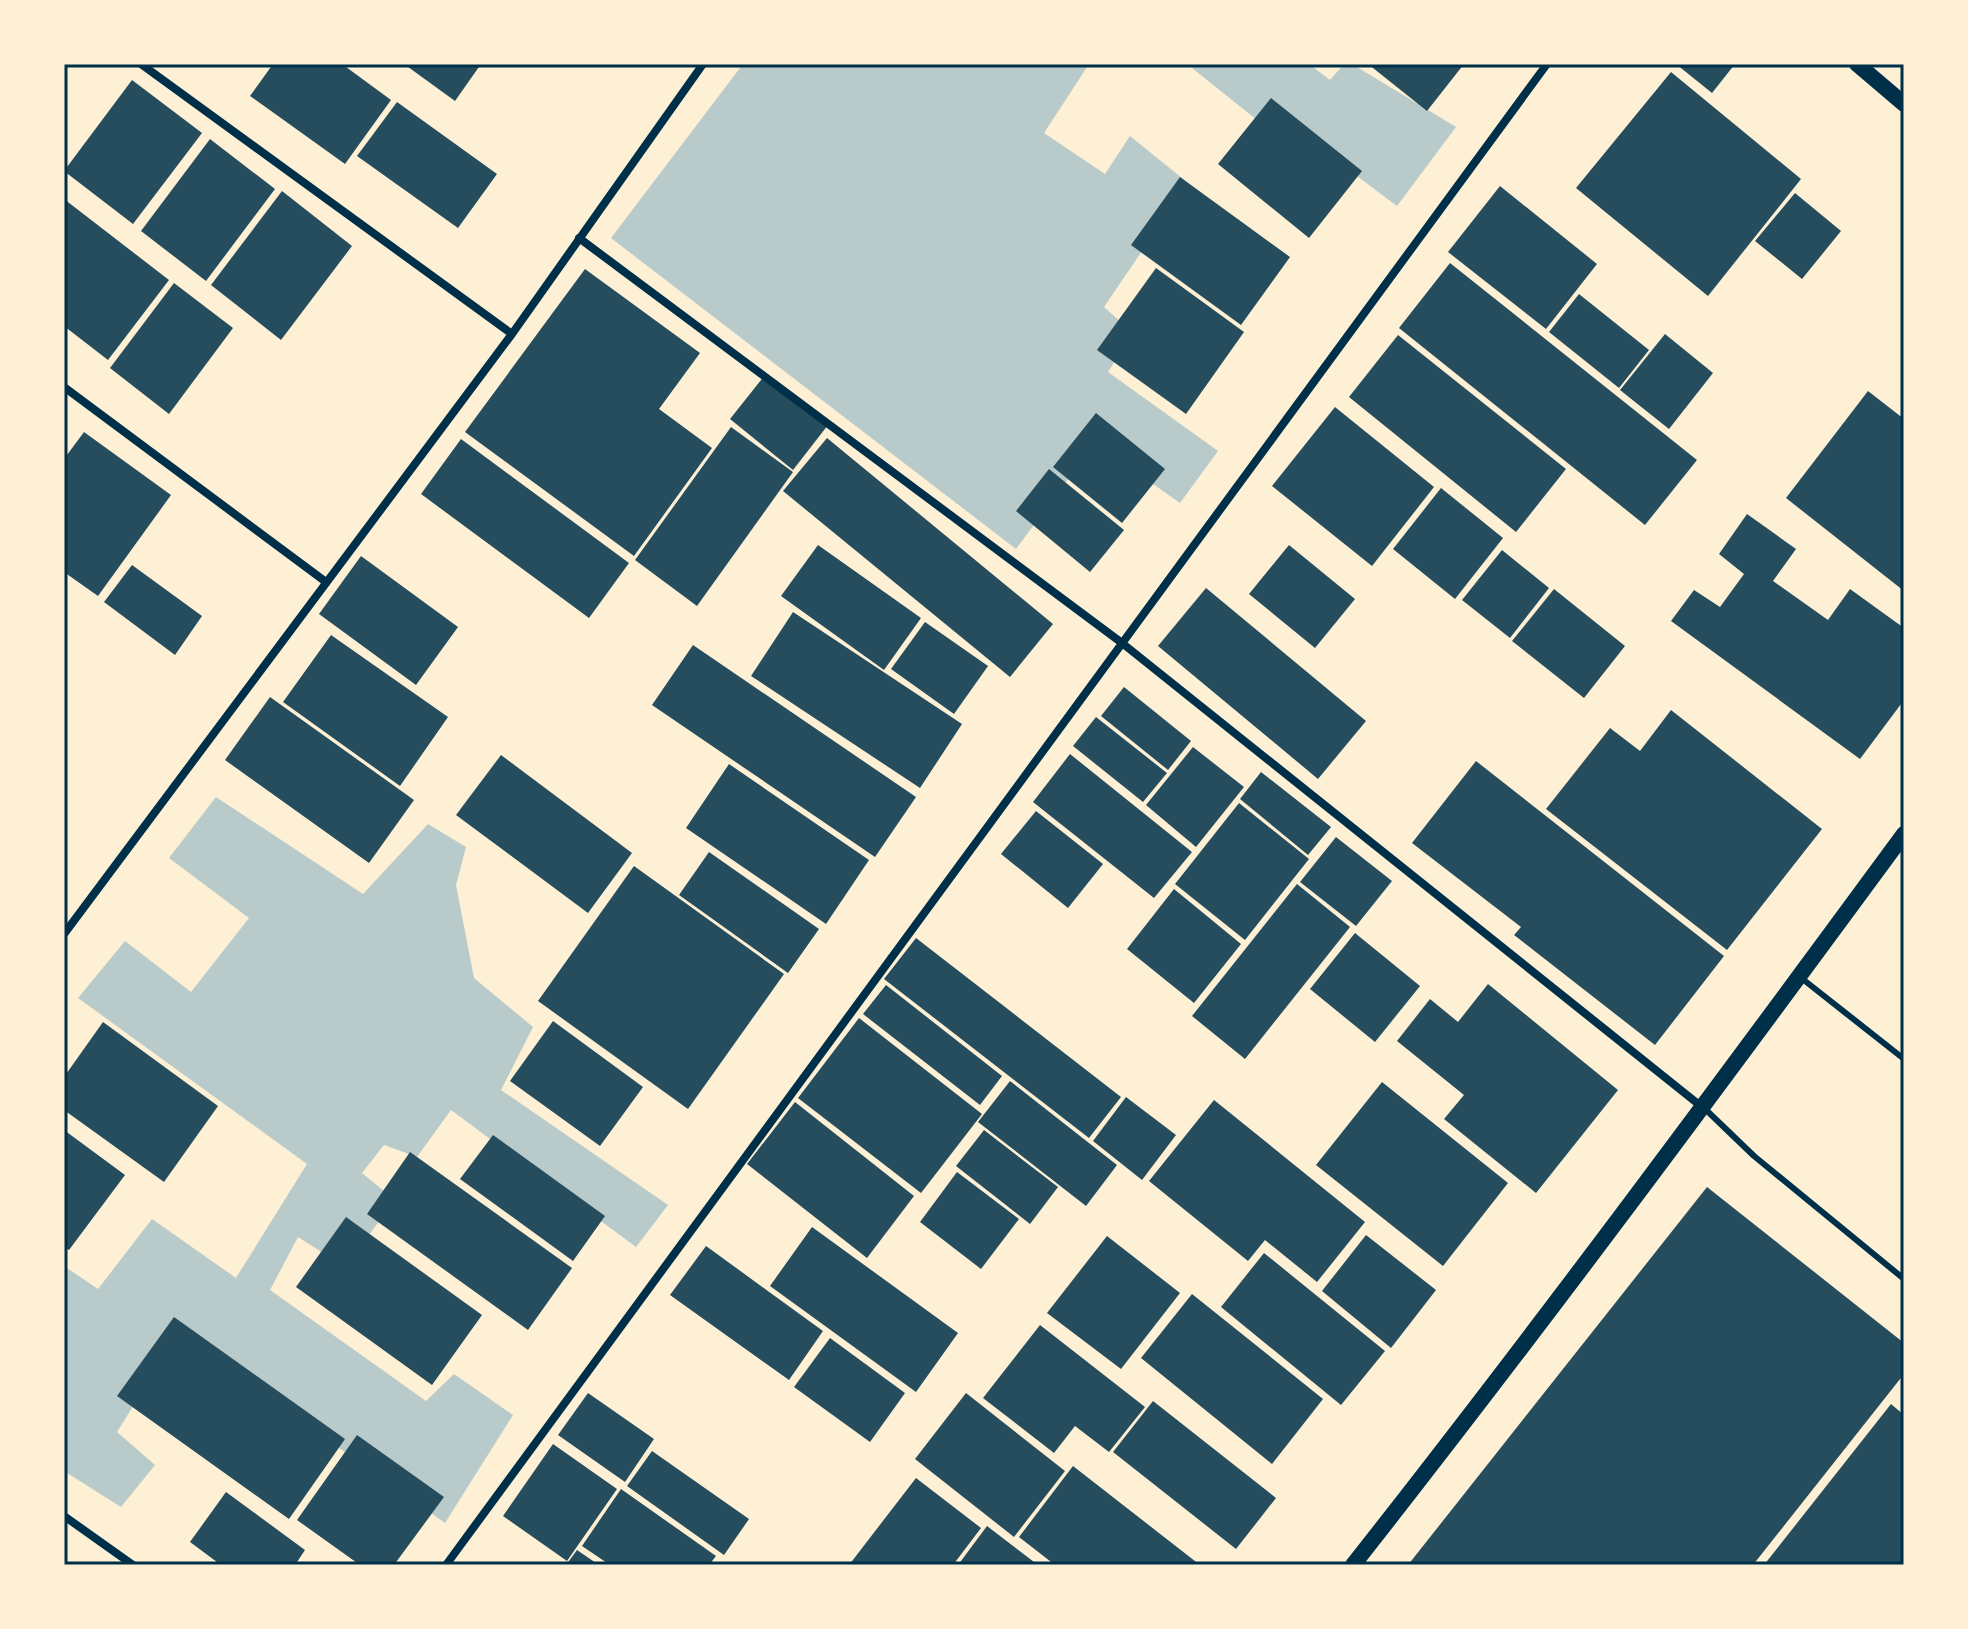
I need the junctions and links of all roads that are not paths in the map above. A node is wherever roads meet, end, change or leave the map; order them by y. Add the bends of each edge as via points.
1 (141, 64) edge
2 (703, 64) edge
3 (1547, 64) edge
4 (1857, 64) edge
5 (1904, 104) edge
6 (579, 238) junction
7 (512, 334) junction
8 (64, 387) edge
9 (326, 582) junction
10 (1122, 643) junction
11 (1904, 834) edge
12 (64, 934) edge
13 (1799, 976) junction
14 (1904, 1059) edge
15 (1703, 1107) junction
16 (1904, 1279) edge
17 (64, 1516) edge
18 (133, 1565) edge
19 (446, 1565) edge
20 (1353, 1565) edge

1 - 7 street
2 - 6 street
3 - 10 street
4 - 5 main road
6 - 7 street
6 - 10 street
7 - 9 street
8 - 9 street
9 - 12 street
10 - 15 street
10 - 19 street
11 - 13 main road
13 - 14 lane
13 - 15 main road
15 - 16 lane via 1754,1156
15 - 20 main road
17 - 18 street

